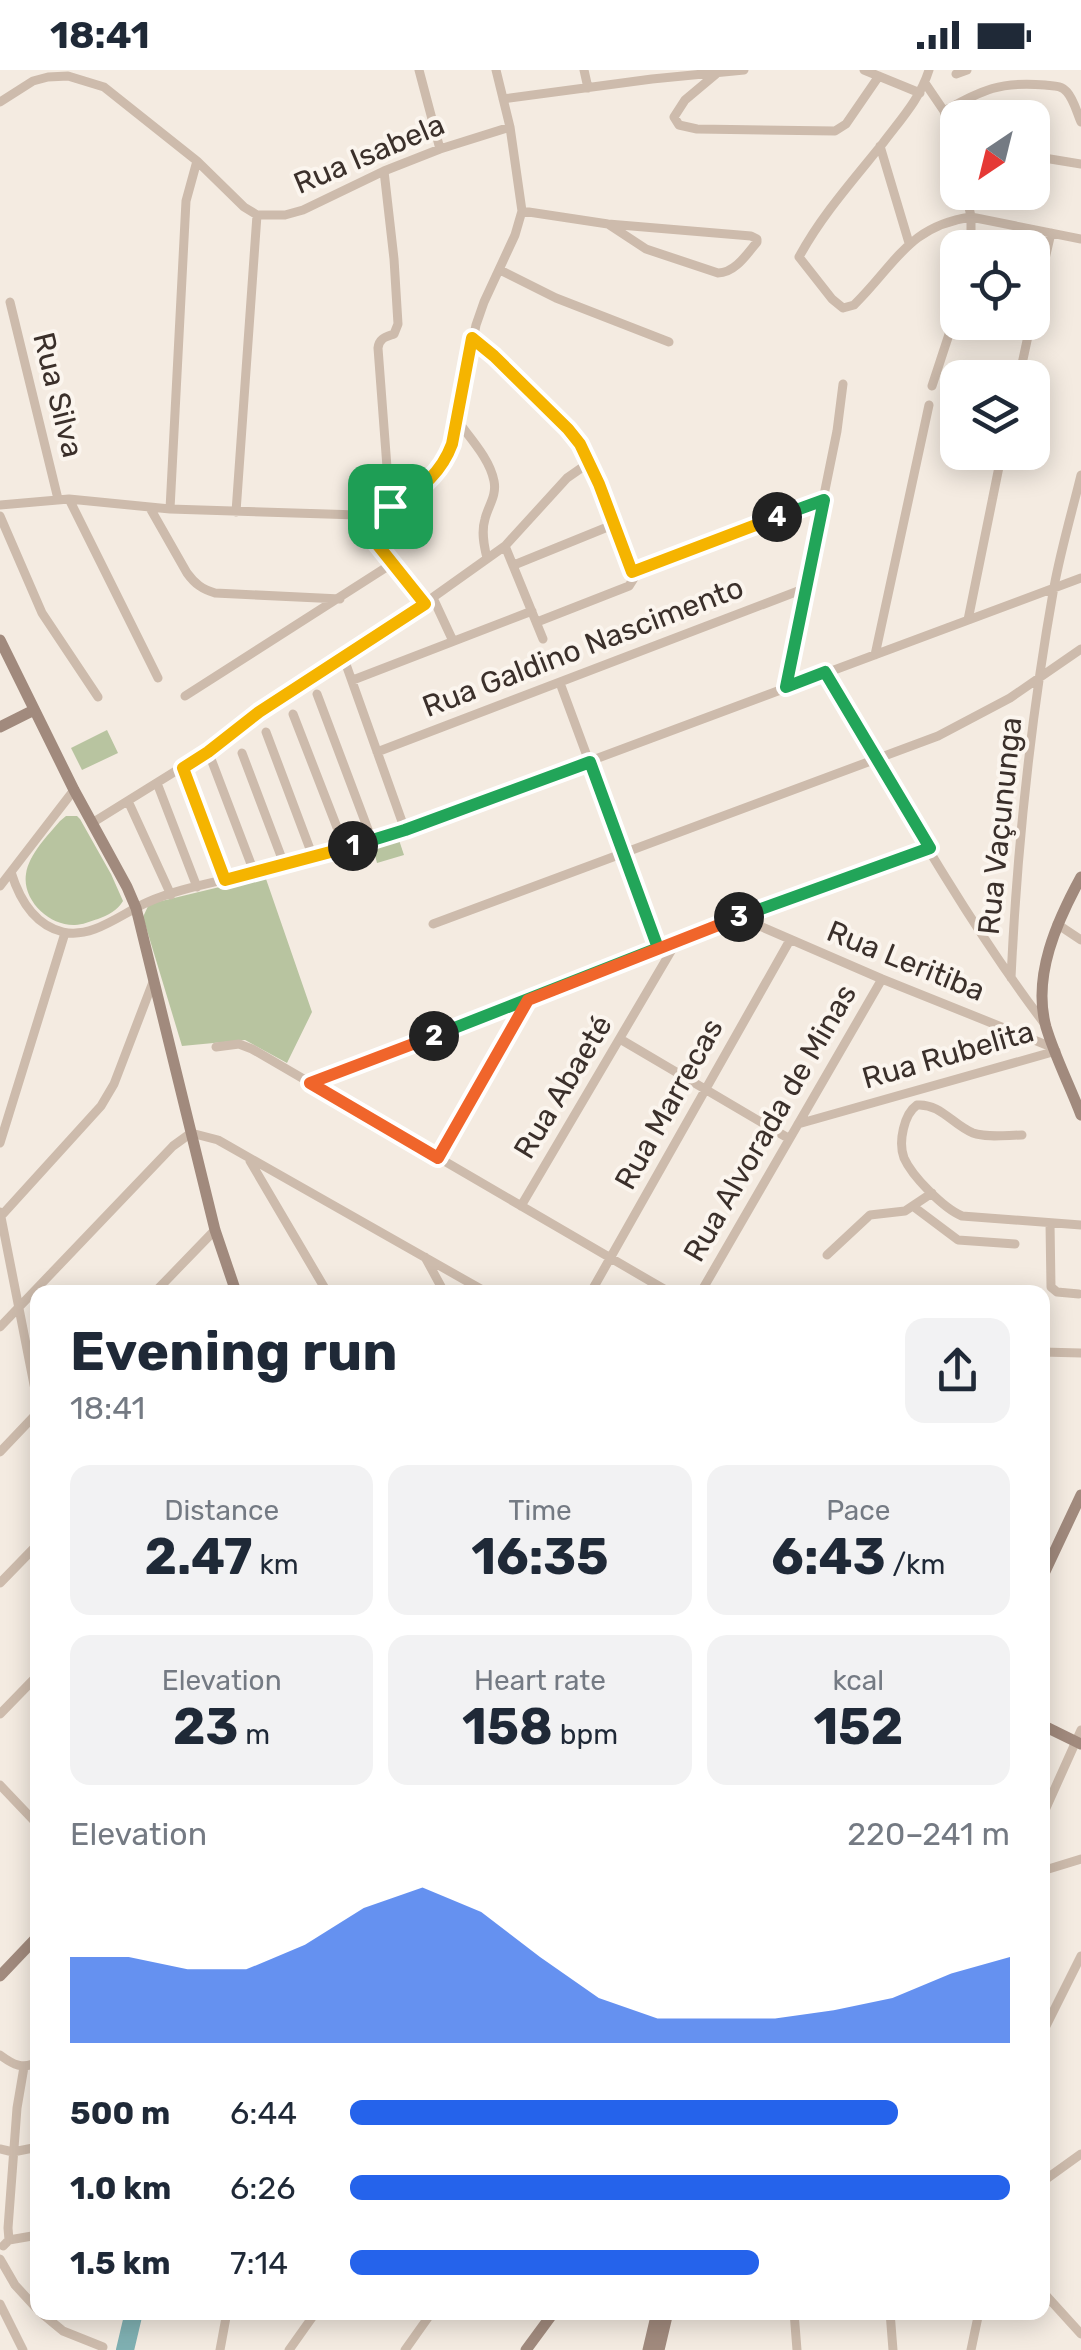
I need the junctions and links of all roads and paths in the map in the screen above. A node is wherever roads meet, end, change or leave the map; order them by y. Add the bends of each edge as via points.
1 (419, 70) edge
2 (496, 70) edge
3 (584, 70) edge
4 (744, 70) edge
5 (864, 70) edge
6 (929, 70) edge
7 (680, 73) edge
8 (716, 74) junction
9 (879, 76) junction
10 (588, 88) junction
11 (923, 88) junction
12 (503, 99) junction
13 (965, 100) edge
14 (0, 102) edge
15 (940, 107) edge
16 (1081, 122) edge
17 (510, 126) junction
18 (880, 146) junction
19 (440, 149) junction
20 (1050, 159) edge
21 (196, 160) junction
22 (1081, 164) edge
23 (384, 171) junction
24 (970, 210) edge
25 (522, 212) junction
26 (257, 215) junction
27 (971, 217) junction
28 (608, 224) junction
29 (971, 230) edge
30 (1051, 232) junction
31 (1050, 237) edge
32 (1081, 239) edge
33 (909, 244) junction
34 (500, 270) junction
35 (10, 302) dead end
36 (472, 338) junction
37 (947, 340) edge
38 (668, 342) dead end
39 (843, 384) dead end
40 (932, 386) dead end
41 (929, 406) dead end
42 (457, 420) junction
43 (590, 462) junction
44 (998, 470) edge
45 (1081, 474) edge
46 (63, 499) junction
47 (824, 500) junction
48 (0, 505) edge
49 (390, 506) junction
50 (150, 508) junction
51 (170, 509) junction
52 (236, 512) junction
53 (358, 515) junction
54 (0, 516) edge
55 (615, 524) junction
56 (505, 546) junction
57 (487, 558) junction
58 (393, 563) junction
59 (514, 565) junction
60 (632, 572) junction
61 (1081, 578) edge
62 (1054, 586) junction
63 (806, 588) junction
64 (340, 599) junction
65 (429, 600) junction
66 (532, 610) junction
67 (968, 620) junction
68 (537, 622) junction
69 (543, 638) dead end
70 (0, 640) edge
71 (453, 642) junction
72 (1081, 649) edge
73 (875, 654) junction
74 (344, 656) junction
75 (825, 672) junction
76 (158, 678) dead end
77 (1040, 678) junction
78 (353, 680) junction
79 (560, 683) junction
80 (786, 687) junction
81 (316, 694) dead end
82 (185, 696) dead end
83 (98, 697) dead end
84 (34, 710) junction
85 (292, 714) dead end
86 (0, 727) edge
87 (266, 732) dead end
88 (208, 752) junction
89 (377, 752) junction
90 (242, 753) dead end
91 (876, 760) junction
92 (590, 762) junction
93 (183, 768) junction
94 (157, 783) junction
95 (74, 790) junction
96 (128, 801) junction
97 (92, 823) junction
98 (405, 830) junction
99 (372, 840) junction
100 (344, 848) junction
101 (930, 848) junction
102 (624, 854) junction
103 (312, 857) junction
104 (284, 864) junction
105 (11, 872) junction
106 (254, 872) junction
107 (1081, 877) edge
108 (225, 880) junction
109 (0, 886) edge
110 (197, 887) junction
111 (171, 895) junction
112 (136, 908) junction
113 (739, 917) junction
114 (433, 924) dead end
115 (1057, 924) junction
116 (65, 933) junction
117 (790, 940) junction
118 (1081, 940) edge
119 (678, 941) junction
120 (658, 948) junction
121 (154, 980) junction
122 (882, 980) junction
123 (1012, 980) junction
124 (1042, 992) junction
125 (528, 1000) junction
126 (1046, 1025) junction
127 (620, 1039) junction
128 (216, 1046) dead end
129 (1055, 1050) junction
130 (310, 1083) junction
131 (706, 1088) junction
132 (1081, 1115) edge
133 (797, 1124) junction
134 (191, 1133) junction
135 (1022, 1136) dead end
136 (788, 1138) junction
137 (0, 1143) edge
138 (248, 1158) junction
139 (438, 1158) junction
140 (932, 1192) junction
141 (521, 1206) junction
142 (914, 1207) junction
143 (1, 1213) edge
144 (1050, 1223) junction
145 (1081, 1225) edge
146 (216, 1230) junction
147 (1015, 1244) dead end
148 (827, 1254) dead end
149 (423, 1255) junction
150 (611, 1259) junction
151 (39, 1285) edge
152 (162, 1285) edge
153 (234, 1285) edge
154 (323, 1285) edge
155 (440, 1285) edge
156 (474, 1285) edge
157 (595, 1285) edge
158 (657, 1285) edge
159 (705, 1285) edge
160 (1078, 1294) dead end
161 (30, 1295) edge
162 (18, 1307) junction
163 (0, 1328) edge
164 (1050, 1352) edge
165 (1081, 1354) edge
166 (30, 1368) edge
167 (30, 1418) edge
168 (0, 1452) edge
169 (1081, 1495) edge
170 (30, 1552) edge
171 (1050, 1561) edge
172 (0, 1583) edge
173 (30, 1684) edge
174 (0, 1714) edge
175 (1050, 1728) edge
176 (1079, 1738) edge
177 (0, 1786) edge
178 (1050, 1799) edge
179 (28, 1816) edge
180 (1081, 1859) edge
181 (1050, 1869) edge
182 (30, 1944) edge
183 (1081, 1956) edge
184 (0, 1976) edge
185 (1050, 2018) edge
186 (0, 2055) edge
187 (30, 2064) edge
188 (24, 2067) junction
189 (0, 2149) edge
190 (30, 2149) edge
191 (13, 2152) junction
192 (1081, 2154) edge
193 (1050, 2176) edge
194 (30, 2237) edge
195 (4, 2244) edge
196 (0, 2259) edge
197 (1050, 2299) edge
198 (30, 2301) edge
199 (0, 2304) edge
200 (50, 2320) edge
201 (226, 2320) edge
202 (310, 2320) edge
203 (425, 2320) edge
204 (548, 2320) edge
205 (655, 2320) edge
206 (666, 2320) edge
207 (795, 2320) edge
208 (891, 2320) edge
209 (977, 2320) edge
210 (1081, 2334) edge
211 (103, 2347) dead end
212 (23, 2350) edge
213 (220, 2350) edge
214 (289, 2350) edge
215 (405, 2350) edge
216 (526, 2350) edge
217 (648, 2350) edge
218 (658, 2350) edge
219 (797, 2350) edge
220 (893, 2350) edge
221 (971, 2350) edge

1 - 19 street
2 - 12 street
3 - 10 street
4 - 8 street
5 - 9 street
6 - 11 street
7 - 8 street
7 - 10 street
8 - 9 street via 680,105 674,117 680,126 834,131
9 - 11 street
10 - 12 street
11 - 15 street
11 - 18 street
12 - 17 street
13 - 16 street via 996,86 1063,88
14 - 21 street via 48,77 91,81
17 - 19 street, Rua Isabela
17 - 25 street
18 - 33 street
18 - 33 street via 799,257 843,308 854,305
19 - 23 street, Rua Isabela
20 - 22 street
21 - 26 street
21 - 51 street via 186,201
23 - 26 street, Rua Isabela via 302,210
23 - 49 street via 398,324 378,348
24 - 27 street
25 - 28 street
25 - 34 street
26 - 52 street
27 - 29 street
27 - 30 street
27 - 33 street via 943,223
28 - 28 street via 646,249 718,274 757,239
30 - 31 street
30 - 32 street
34 - 36 street
34 - 38 street
35 - 46 street, Rua Silva
36 - 42 street
36 - 43 street via 568,429
37 - 40 street
39 - 47 street
41 - 73 street
42 - 49 street via 436,474
42 - 57 street via 494,481 484,519
43 - 55 street
43 - 56 street
44 - 67 street
45 - 62 street, Rua Vaçununga
46 - 48 street
46 - 50 street
46 - 76 street, Rua Silva
47 - 60 street
47 - 63 street
49 - 53 street
50 - 51 street
50 - 64 street via 203,589
51 - 52 street
52 - 53 street
53 - 58 street
54 - 83 street via 42,613
55 - 59 street
55 - 60 street
56 - 57 street
56 - 59 street
57 - 65 street
58 - 64 street
58 - 65 street
59 - 66 street
60 - 68 street via 630,586
61 - 62 street
62 - 67 street
62 - 77 street, Rua Vaçununga
63 - 79 street, Rua Galdino Nascimento
63 - 80 street
64 - 82 street
65 - 71 street
65 - 74 street
66 - 68 street
66 - 71 street
67 - 73 street
68 - 69 street
70 - 84 street
71 - 78 street
72 - 77 street
73 - 75 street
74 - 78 street
74 - 88 street
75 - 80 street
75 - 91 street
77 - 91 street via 962,724
77 - 123 street, Rua Vaçununga via 1017,862
78 - 89 street
79 - 89 street, Rua Galdino Nascimento
79 - 92 street
80 - 92 street
81 - 99 street
84 - 86 street
84 - 95 street
85 - 100 street
87 - 103 street
88 - 93 street
88 - 106 street
89 - 98 street
90 - 104 street
91 - 101 street
91 - 102 street
92 - 98 street
92 - 102 street
93 - 94 street
93 - 108 street
94 - 96 street
94 - 110 street
95 - 97 street
95 - 105 street
96 - 97 street
96 - 111 street
97 - 112 street
98 - 99 street
99 - 100 street
100 - 103 street
101 - 113 street
101 - 123 street
102 - 114 street
102 - 120 street
103 - 104 street
104 - 106 street
105 - 109 street
105 - 116 street via 36,918
106 - 108 street
107 - 115 street
108 - 110 street
110 - 111 street
111 - 112 street
112 - 116 street via 101,926
112 - 121 street
113 - 117 street, Rua Leritiba
113 - 119 street
115 - 118 street
115 - 124 street
116 - 137 street
117 - 122 street, Rua Leritiba
117 - 131 street, Rua Marrecas
119 - 120 street
119 - 127 street, Rua Abaeté
120 - 125 street
121 - 134 street
121 - 143 street via 101,1106
122 - 129 street, Rua Leritiba
122 - 133 street, Rua Alvorada de Minas
123 - 124 street
123 - 126 street
124 - 126 street
125 - 130 street
125 - 139 street
126 - 129 street
127 - 131 street
127 - 141 street, Rua Abaeté
128 - 130 street via 245,1046
129 - 132 street
129 - 133 street, Rua Rubelita
130 - 139 street
131 - 136 street
131 - 150 street, Rua Marrecas
133 - 136 street, Rua Alvorada de Minas
134 - 138 street
134 - 146 street
134 - 151 street
135 - 140 street via 974,1133 927,1104 913,1107 902,1151
136 - 159 street, Rua Alvorada de Minas
138 - 149 street
138 - 154 street
139 - 141 street
140 - 142 street
140 - 144 street via 962,1216
141 - 150 street
142 - 147 street via 958,1240
142 - 148 street via 870,1215
143 - 162 street
144 - 145 street
144 - 160 street via 1051,1287
146 - 152 street
146 - 153 street
149 - 155 street
149 - 156 street
150 - 157 street, Rua Marrecas
150 - 158 street
161 - 162 street
162 - 163 street
162 - 166 street
164 - 165 street
167 - 168 street
169 - 171 street
170 - 172 street
173 - 174 street
175 - 176 street
176 - 178 street
177 - 179 street
180 - 181 street
182 - 184 street
183 - 185 street
186 - 188 street
187 - 188 street
188 - 191 street
189 - 191 street
190 - 191 street
191 - 195 street
192 - 193 street
194 - 195 street
195 - 196 street
196 - 198 street
197 - 210 street
199 - 212 street
200 - 211 street
201 - 213 street
202 - 214 street
203 - 215 street
204 - 216 street
205 - 217 street
206 - 218 street
207 - 219 street
208 - 220 street
209 - 221 street

